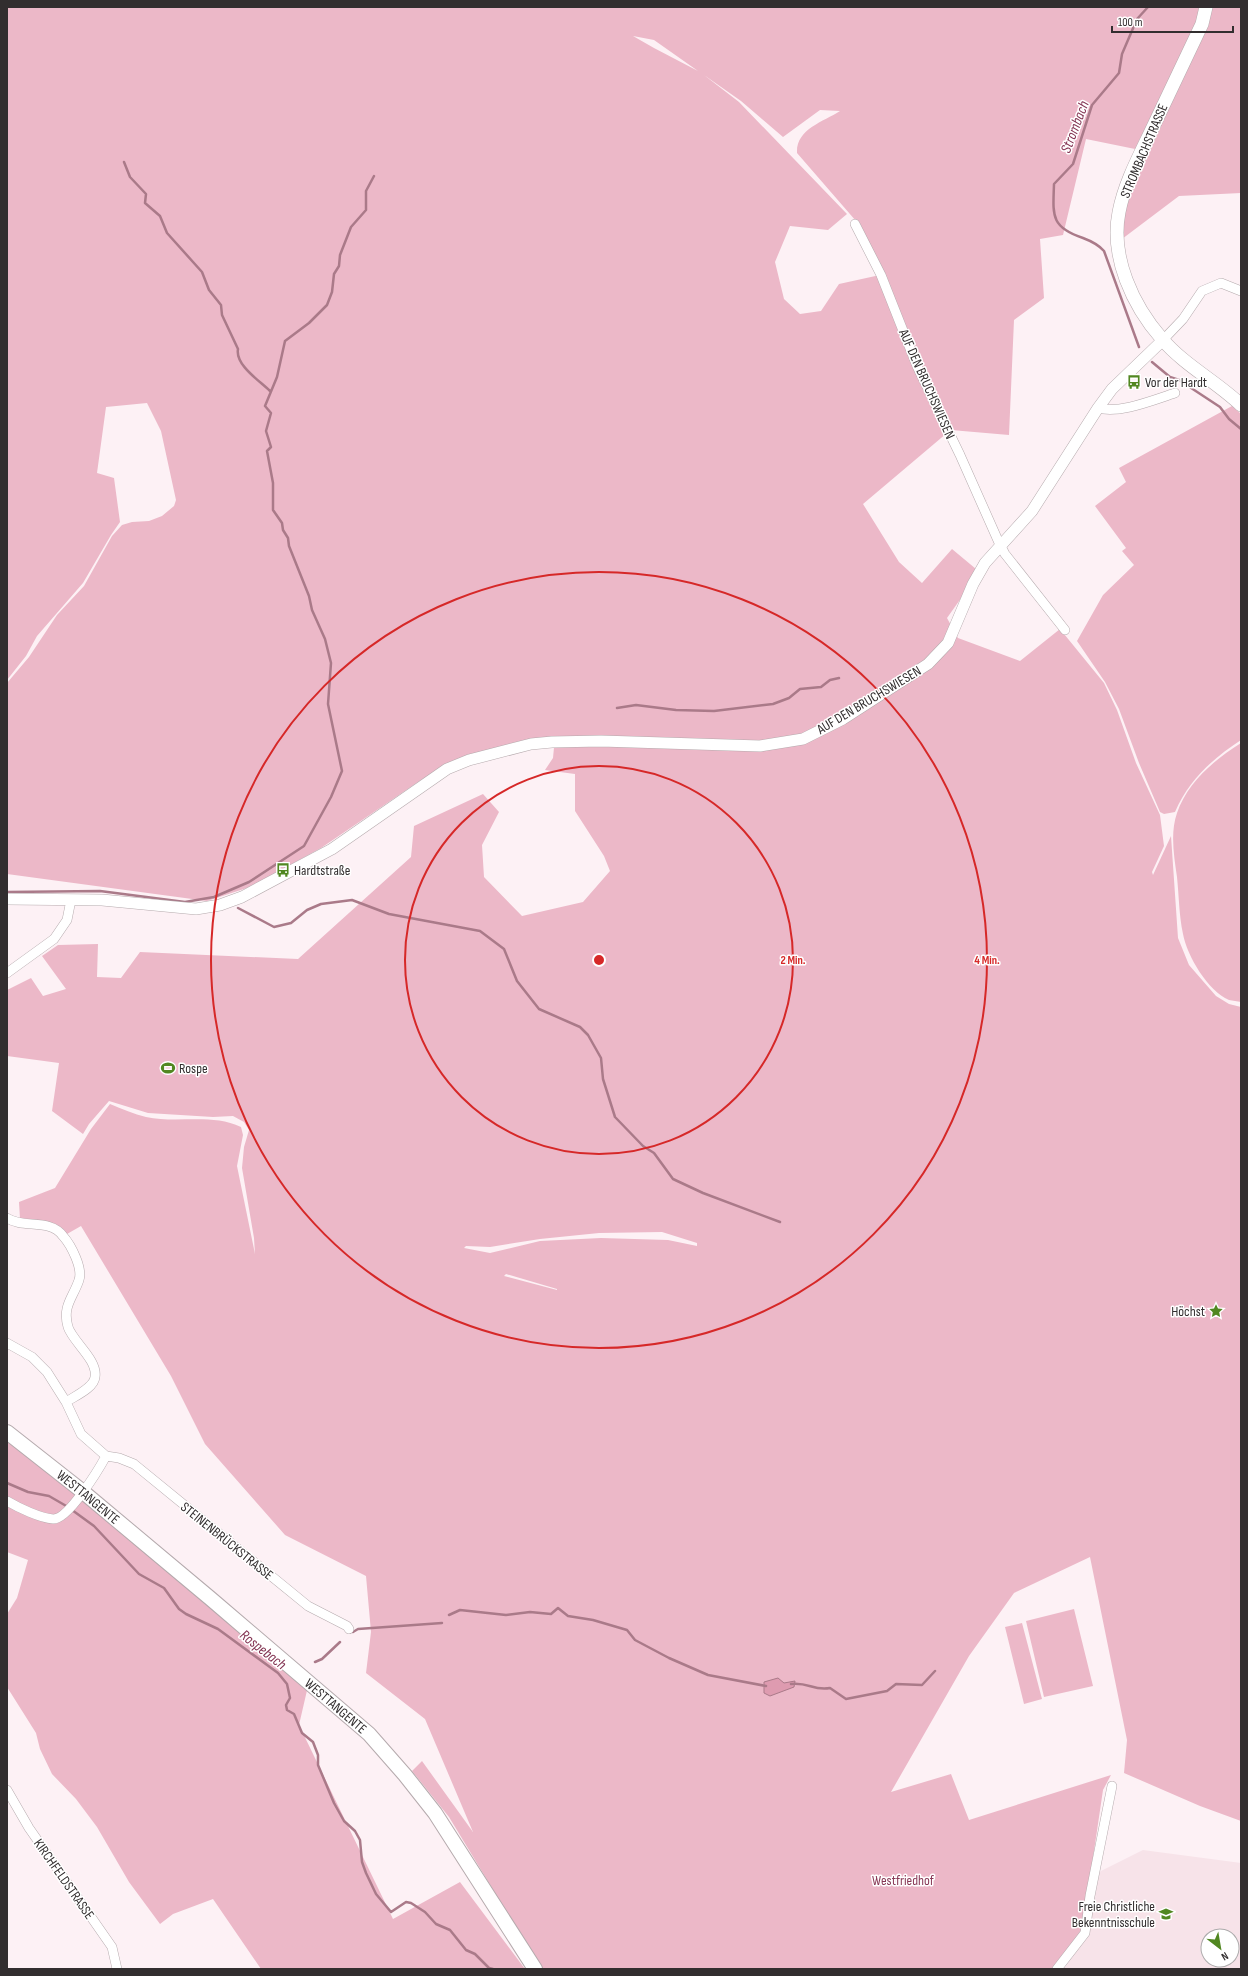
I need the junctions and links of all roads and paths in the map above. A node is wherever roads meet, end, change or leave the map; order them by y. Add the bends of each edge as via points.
1 (1206, 7) edge
2 (855, 224) dead end
3 (1241, 291) edge
4 (1163, 340) junction
5 (1175, 392) dead end
6 (1241, 405) edge
7 (1098, 408) junction
8 (1000, 545) junction
9 (1065, 630) dead end
10 (7, 900) edge
11 (71, 900) junction
12 (7, 973) edge
13 (7, 1218) edge
14 (7, 1343) edge
15 (66, 1402) junction
16 (7, 1432) edge
17 (106, 1456) junction
18 (78, 1497) junction
19 (7, 1501) edge
20 (349, 1629) dead end
21 (1112, 1786) dead end
22 (7, 1790) edge
23 (117, 1969) edge
24 (535, 1969) edge
25 (1057, 1969) edge

1 - 4 main road, STROMBACHSTRASSE via 1202,24 1137,161 1119,212 1118,243 1125,274 1140,309
2 - 8 street, AUF DEN BRUCHSWIESEN via 882,275 917,366
3 - 4 street via 1221,283 1202,291 1183,319
4 - 6 main road, STROMBACHSTRASSE
4 - 7 street, AUF DEN BRUCHSWIESEN via 1122,379
5 - 7 street via 1148,402 1108,411
7 - 8 street, AUF DEN BRUCHSWIESEN via 1032,511
8 - 9 street, AUF DEN BRUCHSWIESEN via 1004,554
8 - 11 street, AUF DEN BRUCHSWIESEN via 985,563 973,584 948,643 928,664 843,719 803,739 760,746 552,742 532,744 447,769 332,849 242,897 220,905 196,910 102,900
10 - 11 street
11 - 12 street via 67,920 54,939
13 - 15 street via 14,1223 51,1226 63,1235 80,1266 79,1280 68,1300 66,1315 68,1328 94,1367 95,1377 92,1385
14 - 15 street, STEINENBRÜCKSTRASSE via 32,1357 47,1372
15 - 17 street, STEINENBRÜCKSTRASSE via 81,1434
16 - 18 main road, WESTTANGENTE
17 - 18 street
17 - 20 street, STEINENBRÜCKSTRASSE via 134,1464 308,1606
18 - 19 street via 66,1513 54,1519 22,1510
18 - 24 main road, WESTTANGENTE via 369,1734 435,1813
21 - 25 street via 1085,1933
22 - 23 street, KIRCHFELDSTRASSE via 29,1828 112,1947

